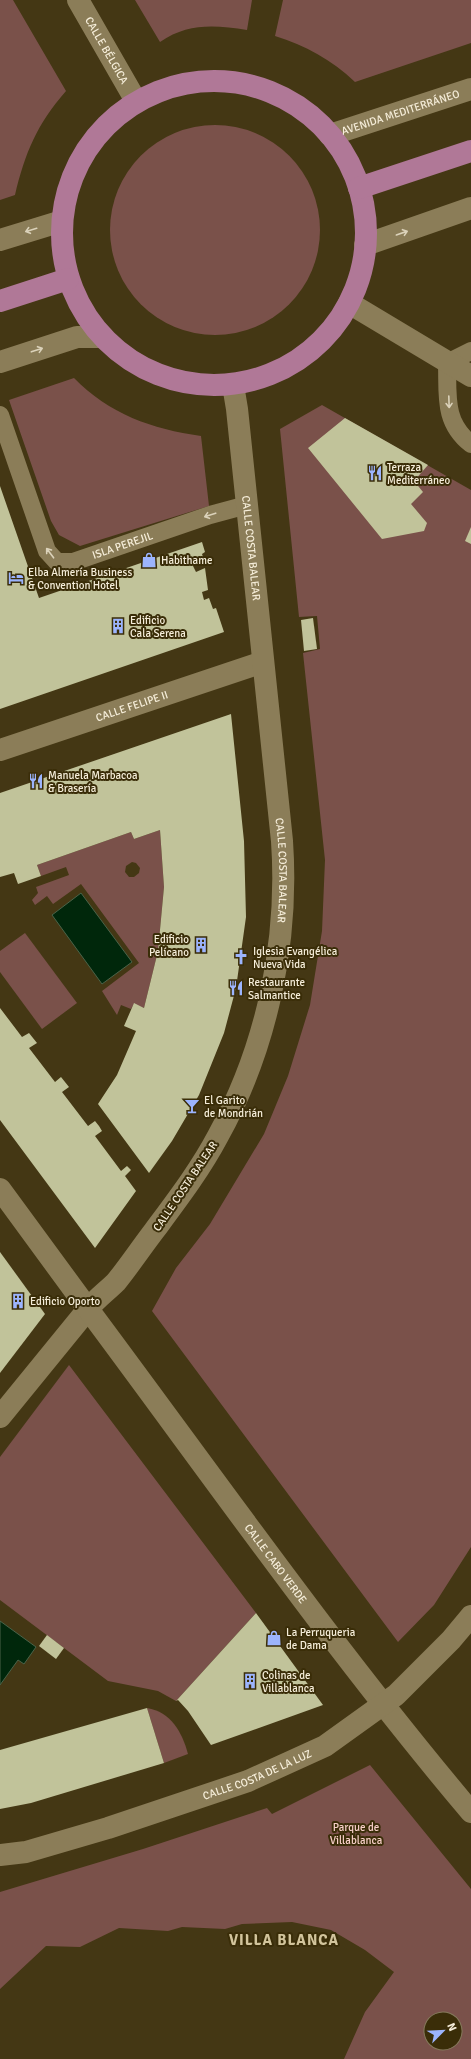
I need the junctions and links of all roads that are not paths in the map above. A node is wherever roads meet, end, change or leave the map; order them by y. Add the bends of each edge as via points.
1 (78, 0) edge
2 (471, 89) edge
3 (136, 101) junction
4 (330, 135) junction
5 (471, 151) edge
6 (359, 188) junction
7 (471, 208) edge
8 (62, 221) junction
9 (0, 240) edge
10 (366, 245) junction
11 (68, 279) junction
12 (0, 302) edge
13 (349, 303) junction
14 (103, 337) junction
15 (471, 351) edge
16 (0, 362) edge
17 (447, 363) junction
18 (471, 376) edge
19 (233, 385) junction
20 (0, 415) edge
21 (471, 444) edge
22 (247, 505) junction
23 (263, 662) junction
24 (0, 750) edge
25 (0, 1189) edge
26 (88, 1309) junction
27 (0, 1417) edge
28 (471, 1616) edge
29 (383, 1705) junction
30 (471, 1812) edge
31 (0, 1855) edge

1 - 3 street, CALLE BÉLGICA
2 - 4 street, AVENIDA MEDITERRÁNEO
3 - 4 main road via 175,84 217,80 260,87 298,106
3 - 8 main road via 98,132 73,173
4 - 6 main road via 348,160
5 - 6 main road
6 - 10 main road via 365,216
10 -> 7 street
8 -> 9 street
8 - 11 main road via 62,250
10 - 13 main road via 363,265
11 - 12 main road
11 - 14 main road via 82,310
13 - 17 street
13 - 19 main road via 337,322 316,346 292,364 263,377
16 -> 14 street via 78,337
14 - 19 main road via 140,366 185,382
15 - 17 lane
17 - 18 street
17 -> 21 lane via 449,415 459,432
19 - 22 street, CALLE COSTA BALEAR
22 -> 20 lane, ISLA PEREJIL via 210,515 73,562 57,562 47,551
22 - 23 street, CALLE COSTA BALEAR
23 - 24 street, CALLE FELIPE II
23 - 26 street, CALLE COSTA BALEAR via 283,875 278,956 265,1018 239,1093 200,1167 118,1279 98,1296
25 - 26 street, CALLE CABO VERDE
26 - 27 street, CALLE COSTA BALEAR
26 - 29 street, CALLE CABO VERDE
28 - 29 street, CALLE COSTA DE LA LUZ via 452,1640
29 - 30 street, CALLE CABO VERDE
29 - 31 street, CALLE COSTA DE LA LUZ via 325,1746 248,1781 108,1828 26,1852

